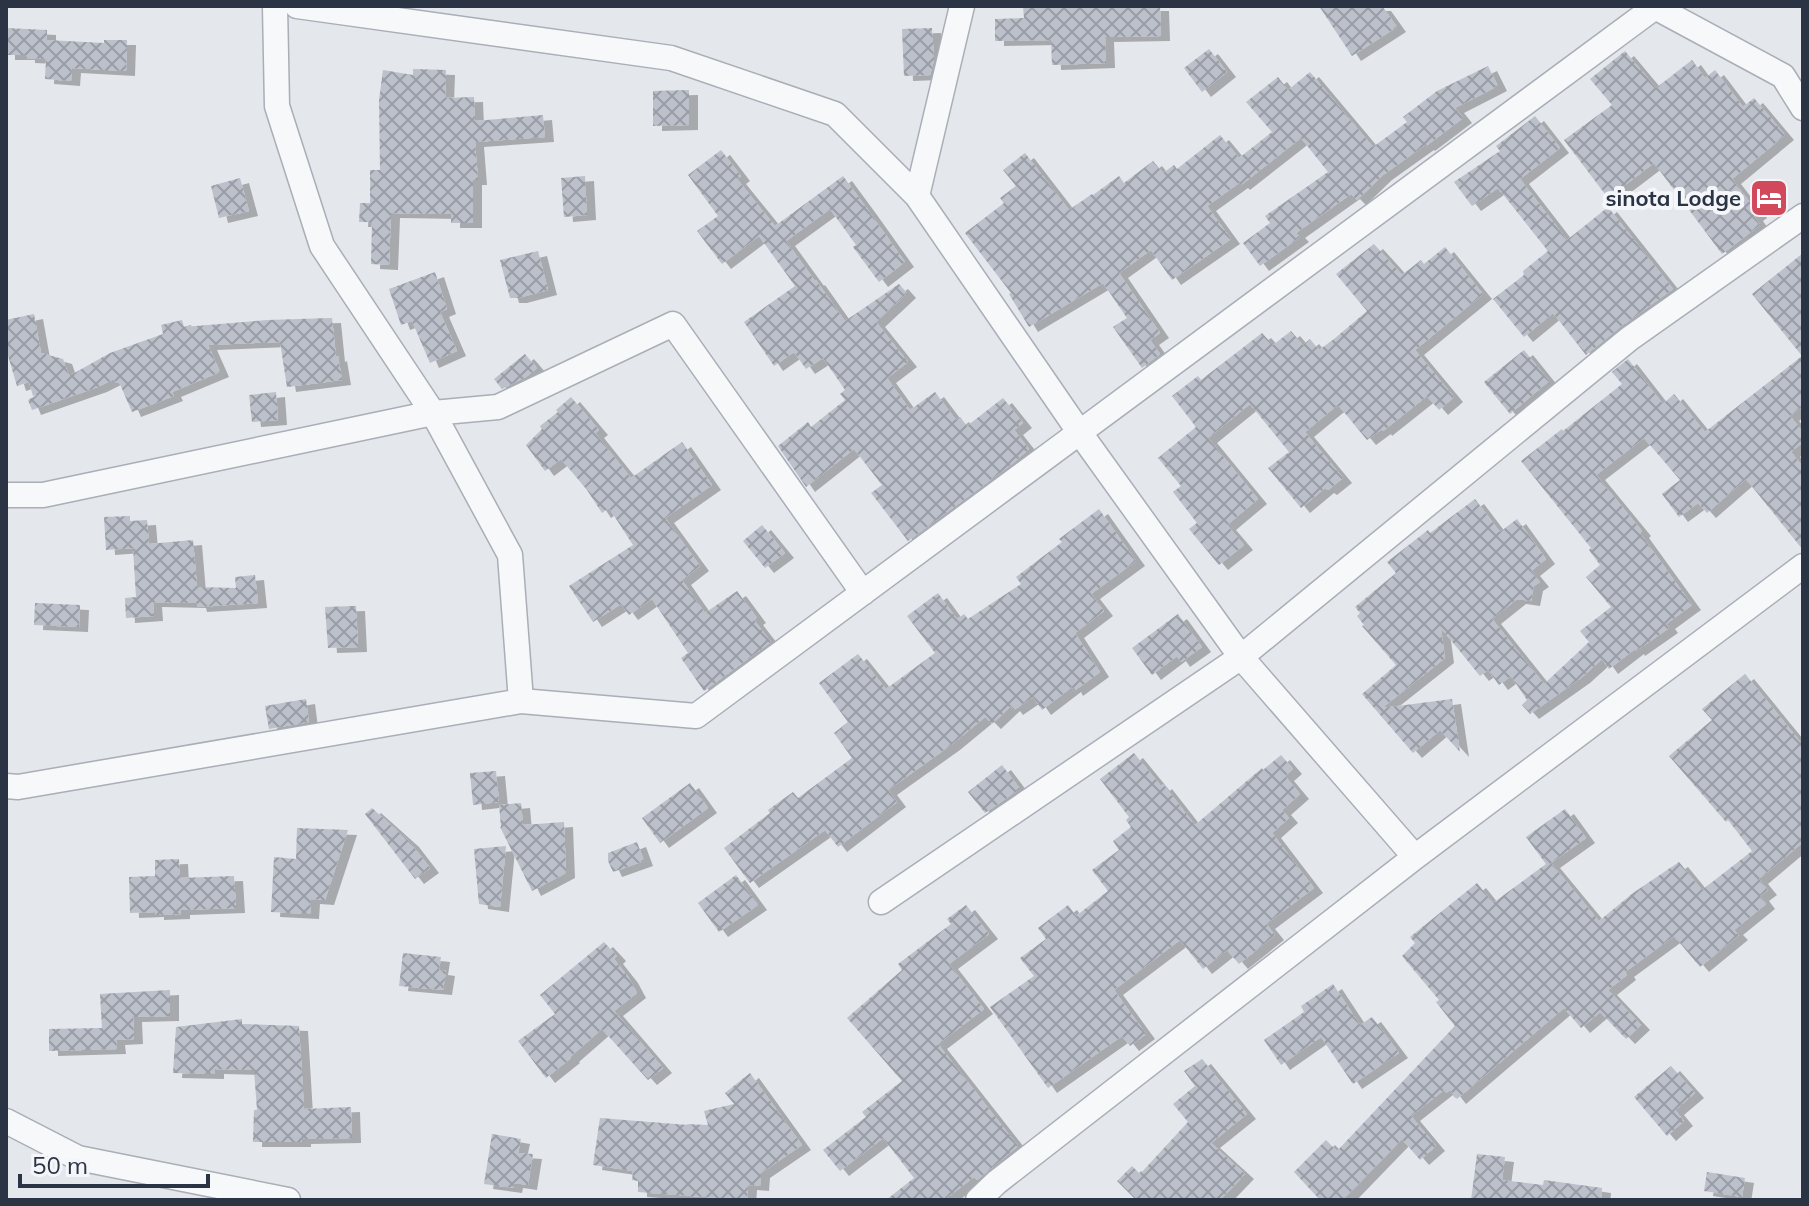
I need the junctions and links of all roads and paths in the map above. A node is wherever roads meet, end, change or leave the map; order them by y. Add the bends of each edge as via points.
1 (275, 6) edge
2 (297, 6) edge
3 (962, 6) edge
4 (1803, 108) edge
5 (917, 196) junction
6 (1803, 216) edge
7 (433, 413) junction
8 (1080, 433) junction
9 (6, 495) edge
10 (1803, 566) edge
11 (863, 593) junction
12 (1241, 657) junction
13 (521, 701) junction
14 (6, 786) edge
15 (1415, 857) junction
16 (881, 902) dead end
17 (6, 1121) edge
18 (1004, 1191) edge
19 (288, 1200) edge
20 (978, 1200) edge

1 - 7 street via 277,106 322,246
2 - 5 street via 671,58 835,114
3 - 5 street
4 - 8 street via 1783,76 1655,7
5 - 8 street
6 - 12 street via 1629,339
7 - 9 street via 43,495
7 - 11 street via 498,407 673,324
7 - 13 street via 510,555
8 - 11 street
8 - 12 street
10 - 15 street
11 - 13 street via 696,716
12 - 15 street
12 - 16 street
13 - 14 street
15 - 18 street
17 - 19 street via 78,1158
18 - 20 street

